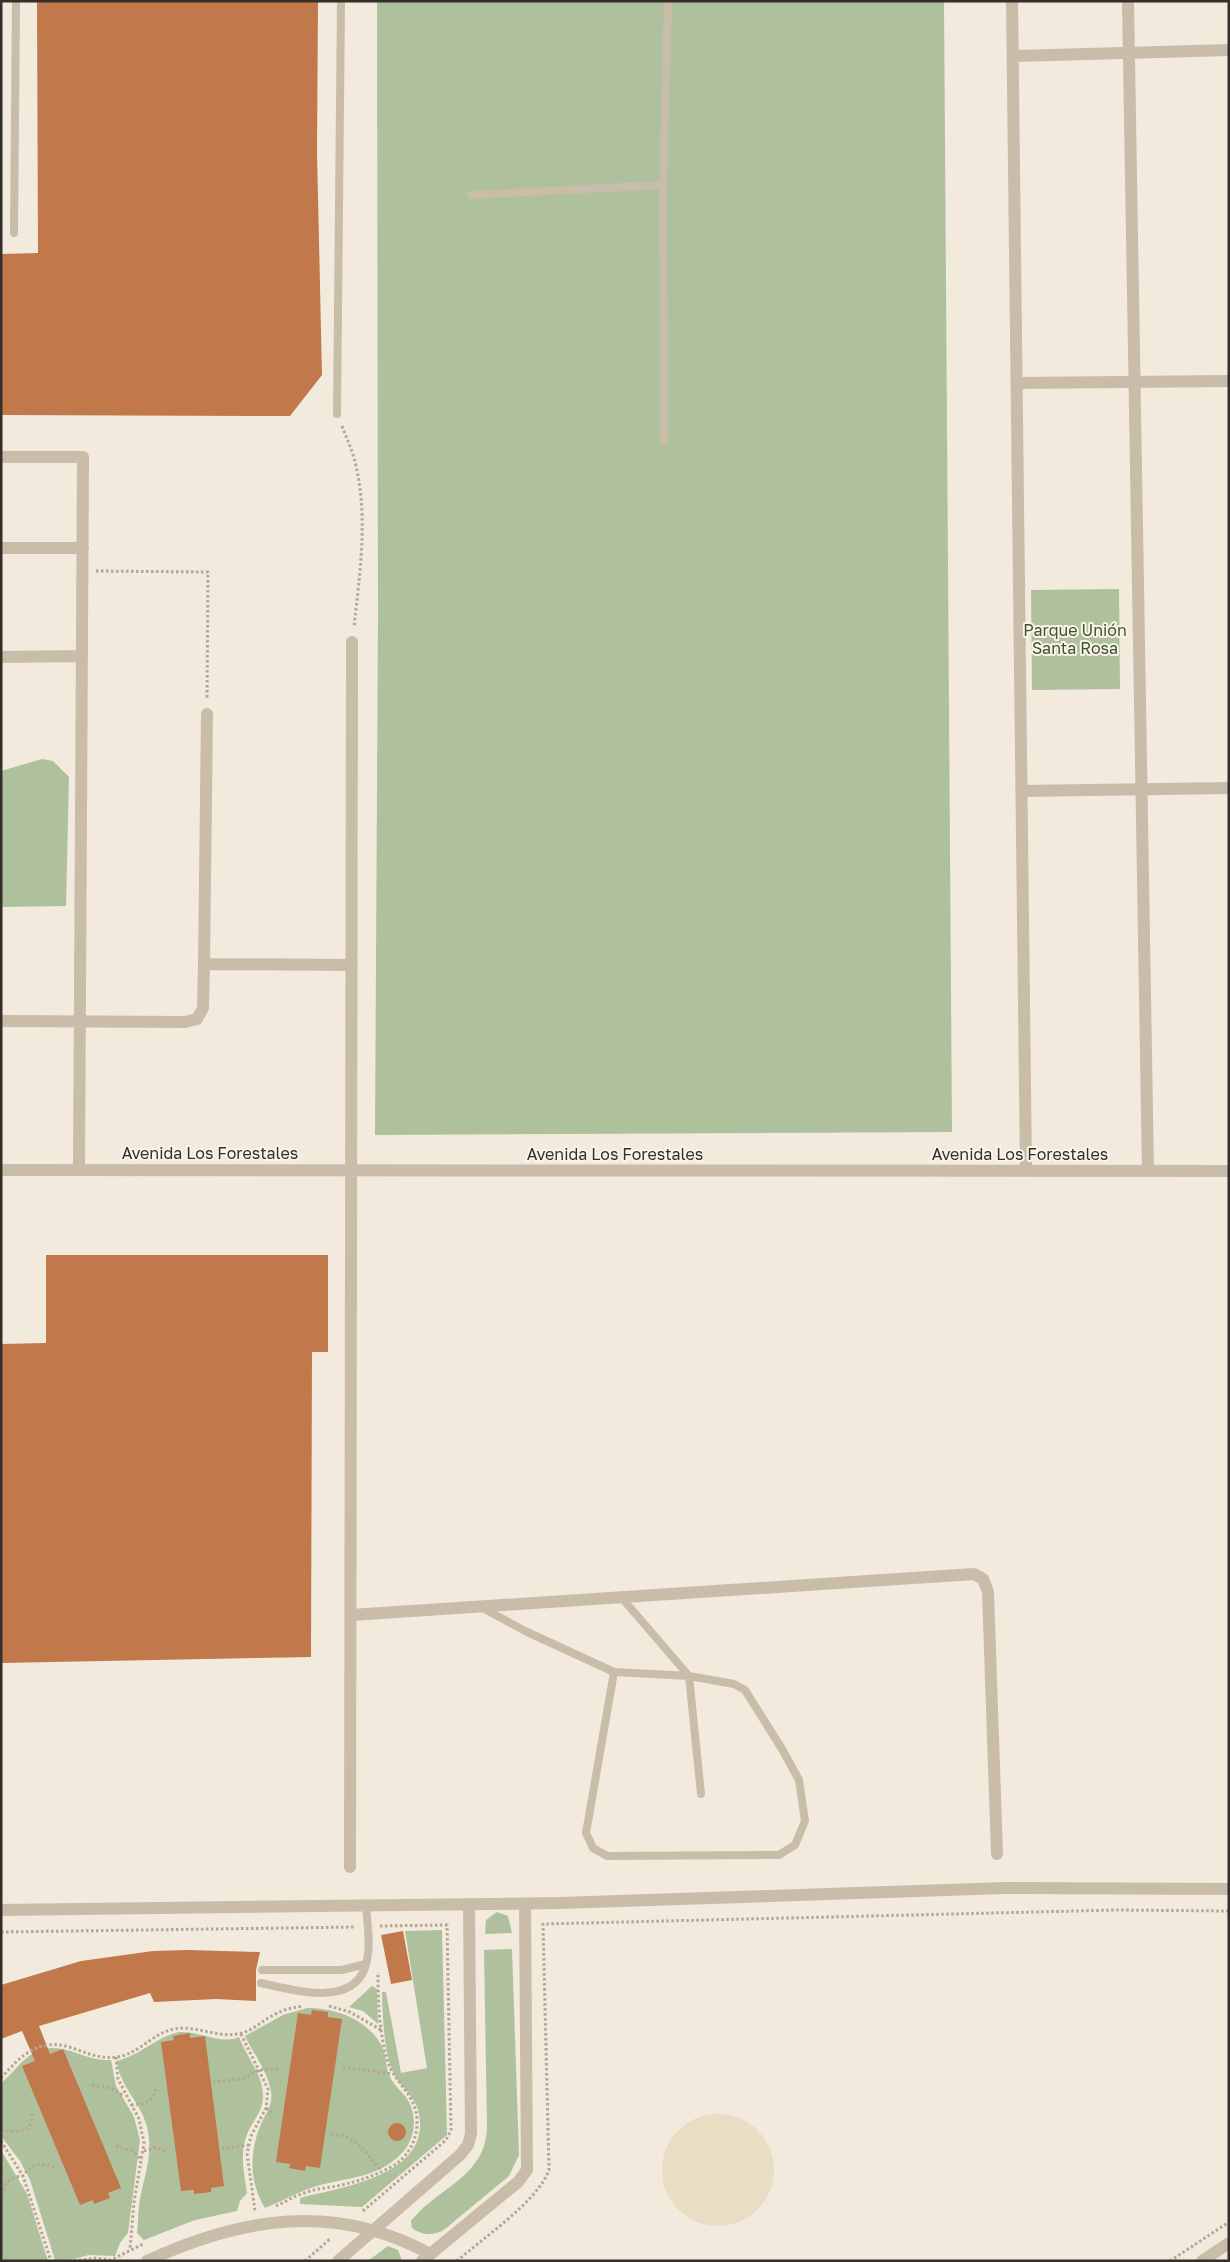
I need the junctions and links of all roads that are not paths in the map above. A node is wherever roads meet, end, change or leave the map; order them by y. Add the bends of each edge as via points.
1 (16, 1) edge
2 (341, 1) edge
3 (668, 1) edge
4 (1012, 1) edge
5 (1128, 1) edge
6 (1229, 50) edge
7 (1128, 53) junction
8 (1013, 56) junction
9 (663, 185) junction
10 (471, 194) dead end
11 (14, 234) dead end
12 (1229, 381) edge
13 (1134, 382) junction
14 (1016, 383) junction
15 (337, 414) road end
16 (664, 442) dead end
17 (1, 457) edge
18 (1, 548) edge
19 (83, 548) junction
20 (352, 642) road end
21 (82, 656) junction
22 (1, 657) edge
23 (207, 714) road end
24 (1229, 788) edge
25 (1141, 789) junction
26 (1021, 791) junction
27 (204, 964) junction
28 (352, 966) junction
29 (1, 1021) edge
30 (80, 1022) junction
31 (351, 1169) junction
32 (1, 1170) edge
33 (79, 1170) junction
34 (1026, 1170) junction
35 (1148, 1171) junction
36 (1229, 1171) edge
37 (621, 1597) junction
38 (480, 1606) junction
39 (350, 1615) junction
40 (614, 1672) junction
41 (689, 1676) junction
42 (701, 1794) dead end
43 (996, 1854) dead end
44 (350, 1867) dead end
45 (1229, 1889) edge
46 (470, 1904) junction
47 (525, 1904) junction
48 (366, 1906) junction
49 (1, 1910) edge
50 (366, 1964) junction
51 (262, 1970) dead end
52 (261, 1983) dead end
53 (374, 2230) junction
54 (1229, 2243) edge
55 (426, 2257) edge
56 (147, 2261) edge
57 (338, 2261) edge
58 (1202, 2261) edge

1 - 11 lane
2 - 15 lane
3 - 9 lane
4 - 8 street
5 - 7 street
6 - 7 street
7 - 8 street
7 - 13 street
8 - 14 street
9 - 10 lane
9 - 16 lane
12 - 13 street
13 - 14 street
13 - 25 street
14 - 26 street
17 - 19 street via 83,457
18 - 19 street
19 - 21 street
20 - 28 street
21 - 22 street
21 - 30 street
23 - 27 street
24 - 25 street
25 - 26 street
25 - 35 street
26 - 34 street
27 - 28 street
27 - 30 street via 203,1008 197,1019 185,1022
28 - 31 street
29 - 30 street
30 - 33 street
31 - 33 street, Avenida Los Forestales
31 - 34 street, Avenida Los Forestales
31 - 39 street
32 - 33 street, Avenida Los Forestales
34 - 35 street, Avenida Los Forestales
35 - 36 street, Avenida Los Forestales
37 - 38 street
37 - 41 lane
37 - 43 street via 974,1574 983,1579 988,1592
38 - 39 street
38 - 40 lane via 525,1631
39 - 44 street
40 - 41 lane
40 - 41 lane via 586,1833 593,1848 607,1856 780,1855 795,1845 805,1821 799,1780 745,1690 734,1684
41 - 42 lane
45 - 47 street via 1004,1888
46 - 47 street
46 - 48 street
46 - 53 street via 471,2134 468,2145 460,2156
47 - 55 street via 527,2170 518,2182
48 - 49 street
48 - 50 lane
50 - 51 lane via 342,1970
50 - 52 lane via 352,1985 330,1992 303,1992
53 - 55 street via 412,2244
53 - 56 street via 347,2224 292,2222 240,2227 183,2244
53 - 57 street
54 - 58 street

